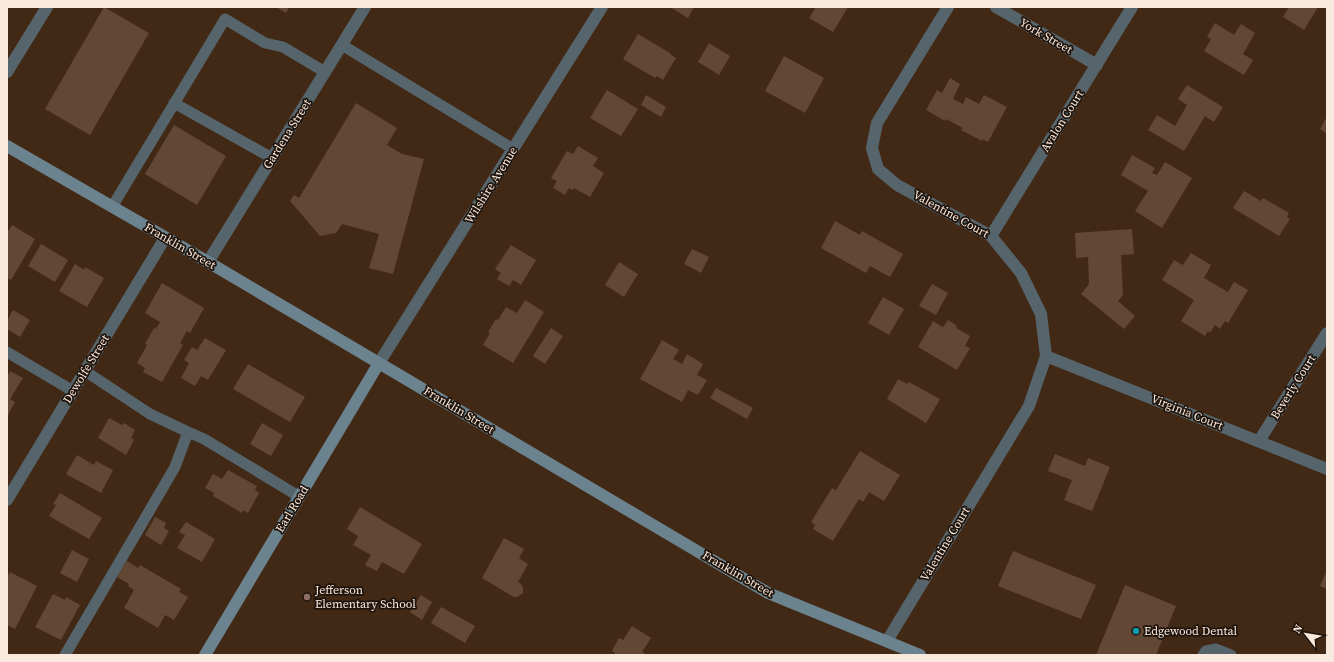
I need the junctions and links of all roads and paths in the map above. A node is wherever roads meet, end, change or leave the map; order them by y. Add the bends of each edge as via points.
1 (47, 7) edge
2 (365, 7) edge
3 (602, 7) edge
4 (948, 7) edge
5 (996, 7) edge
6 (1132, 7) edge
7 (342, 45) junction
8 (1097, 65) junction
9 (7, 72) edge
10 (325, 72) junction
11 (174, 103) junction
12 (7, 146) edge
13 (513, 149) junction
14 (272, 158) junction
15 (112, 207) junction
16 (991, 236) junction
17 (165, 238) junction
18 (208, 262) junction
19 (1327, 333) edge
20 (7, 352) edge
21 (1046, 356) junction
22 (379, 363) junction
23 (85, 371) junction
24 (72, 391) junction
25 (188, 432) junction
26 (1259, 441) junction
27 (1327, 469) edge
28 (300, 497) junction
29 (7, 500) edge
30 (887, 641) junction
31 (65, 655) edge
32 (205, 655) edge
33 (920, 655) edge
34 (1203, 655) edge
35 (1232, 655) edge

1 - 9 street
2 - 7 street, Gardena Street
3 - 13 street, Wilshire Avenue
4 - 16 street, Valentine Court via 877,123 872,148 878,169 897,185
5 - 8 street, York Street
6 - 8 street, Avalon Court
7 - 10 street, Gardena Street
7 - 13 lane
8 - 16 street, Avalon Court
10 - 11 lane via 283,47 265,43 225,19
10 - 14 street, Gardena Street
11 - 14 lane
11 - 15 lane
12 - 15 main road, Franklin Street
13 - 22 street, Wilshire Avenue
14 - 18 street, Gardena Street
15 - 17 main road, Franklin Street
16 - 21 street, Valentine Court via 1021,273 1041,314
17 - 18 main road, Franklin Street
17 - 23 street, Dewolfe Street
18 - 22 main road, Franklin Street
19 - 26 street, Beverly Court
20 - 24 lane
21 - 26 street, Virginia Court
21 - 30 street, Valentine Court via 1029,406
22 - 28 main road, Earl Road
22 - 30 main road, Franklin Street via 768,593
23 - 24 street, Dewolfe Street
23 - 25 lane via 150,414
24 - 29 street, Dewolfe Street
25 - 28 lane
25 - 31 lane via 175,467
26 - 27 street, Virginia Court
28 - 32 main road, Earl Road
30 - 33 main road, Franklin Street
34 - 35 lane via 1206,650 1216,649

